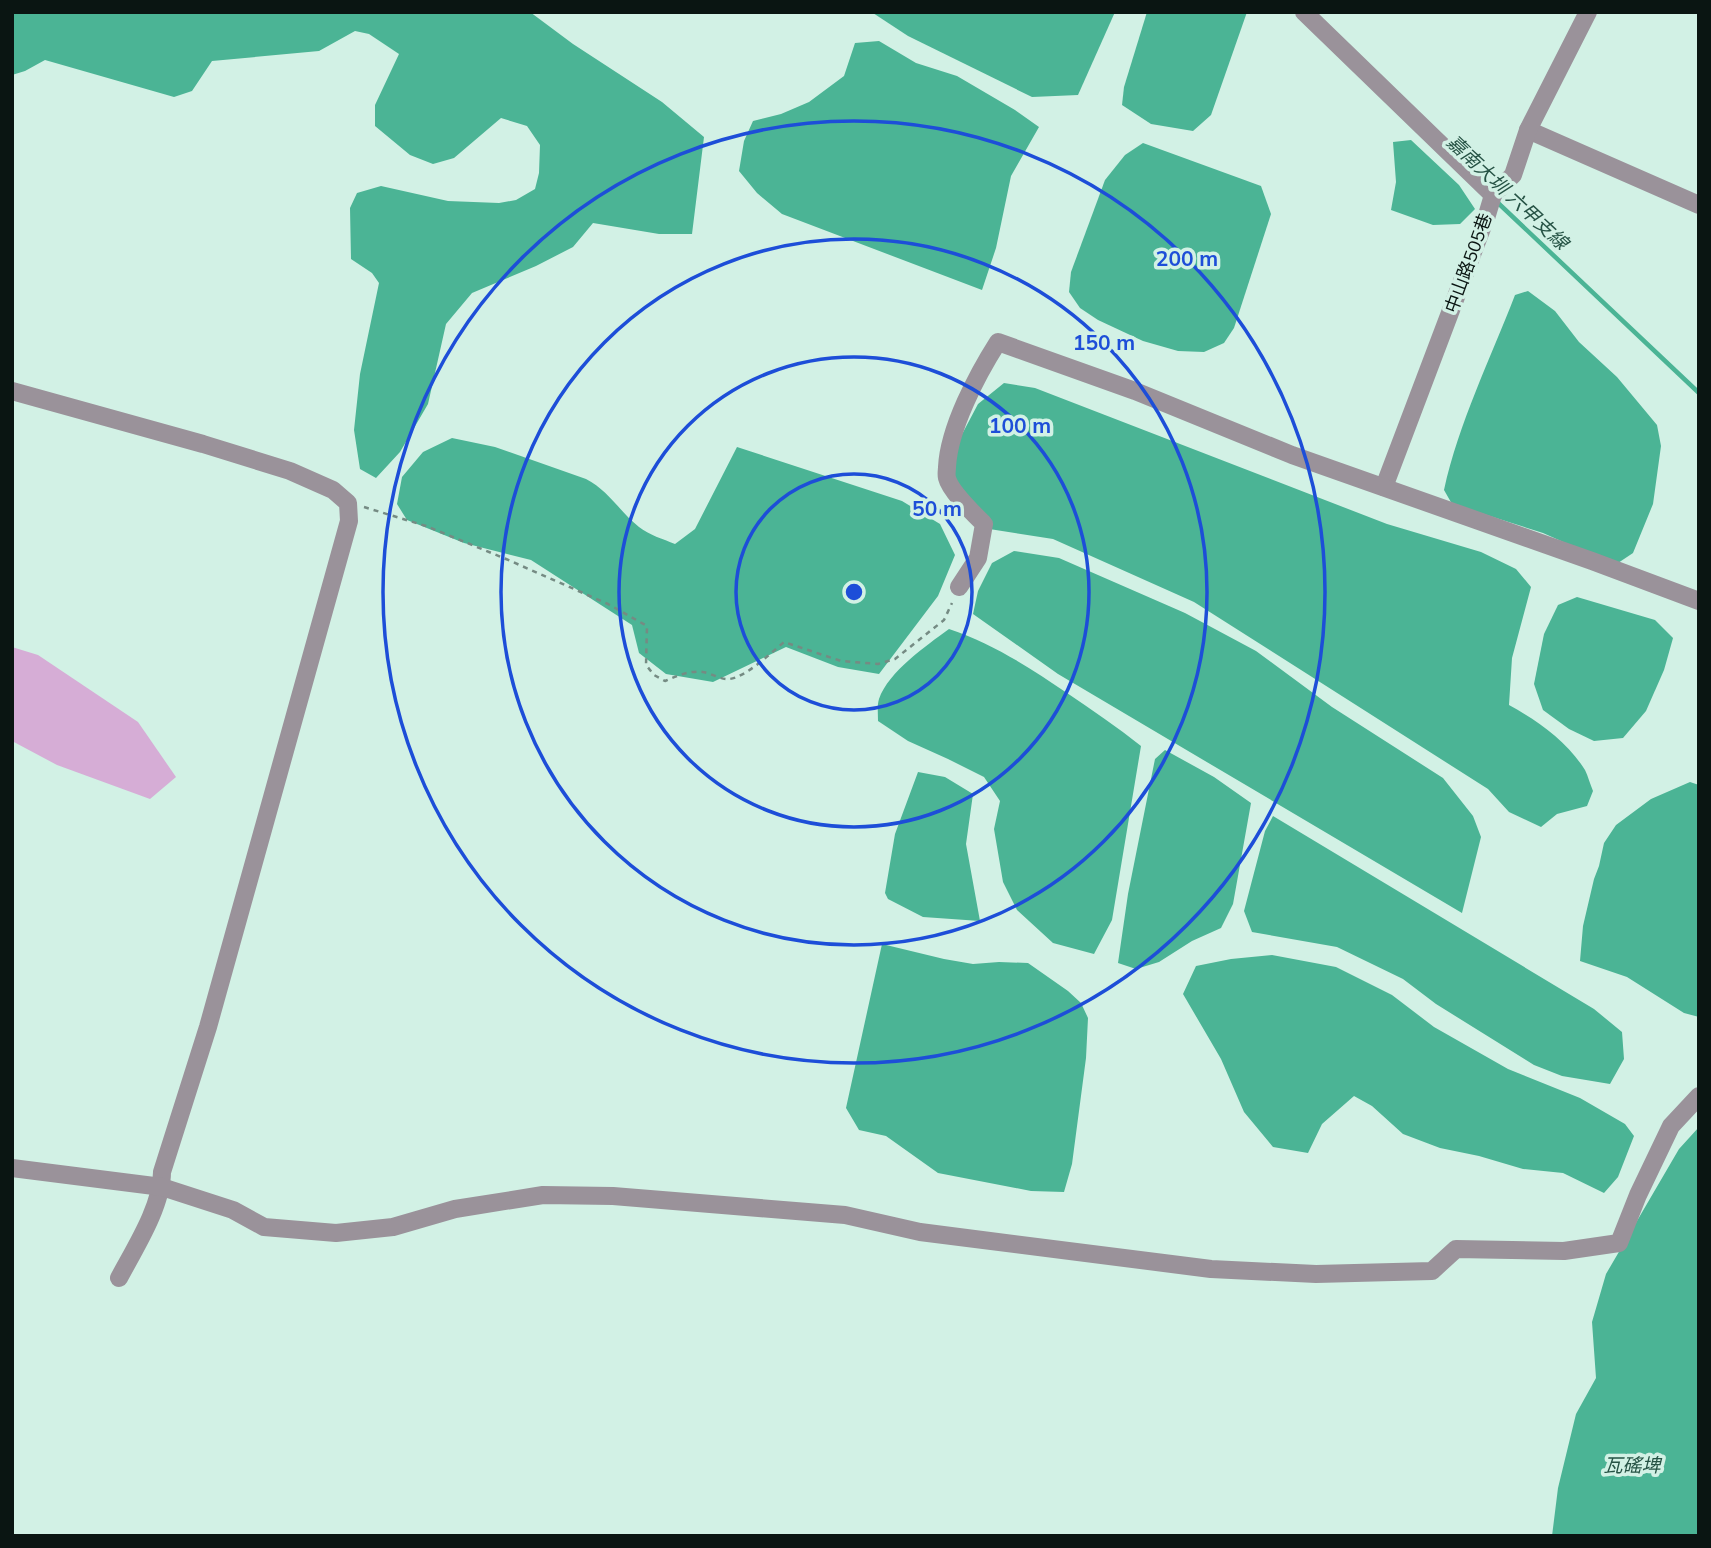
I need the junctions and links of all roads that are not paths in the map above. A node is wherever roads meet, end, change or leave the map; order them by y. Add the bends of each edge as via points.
1 (1304, 12) edge
2 (1588, 12) edge
3 (1528, 130) junction
4 (1493, 195) junction
5 (1699, 205) edge
6 (12, 391) edge
7 (1384, 487) junction
8 (959, 587) road end
9 (1699, 601) edge
10 (1699, 1096) edge
11 (12, 1168) edge
12 (162, 1187) junction
13 (119, 1278) dead end

1 - 4 lane
2 - 3 lane, 中山路505巷
3 - 4 lane, 中山路505巷 via 1513,175
3 - 5 lane
4 - 7 lane, 中山路505巷
6 - 12 lane via 290,471 333,490 348,503 349,521 212,1014 162,1172
7 - 8 lane via 998,342 958,421 948,453 947,478 984,524 978,558
7 - 9 lane
10 - 12 lane via 1671,1126 1619,1242 1564,1251 1456,1249 1432,1271 1316,1274 1212,1269 919,1232 845,1215 613,1196 543,1195 456,1209 393,1227 337,1233 264,1227 233,1210
11 - 12 lane
12 - 13 lane

